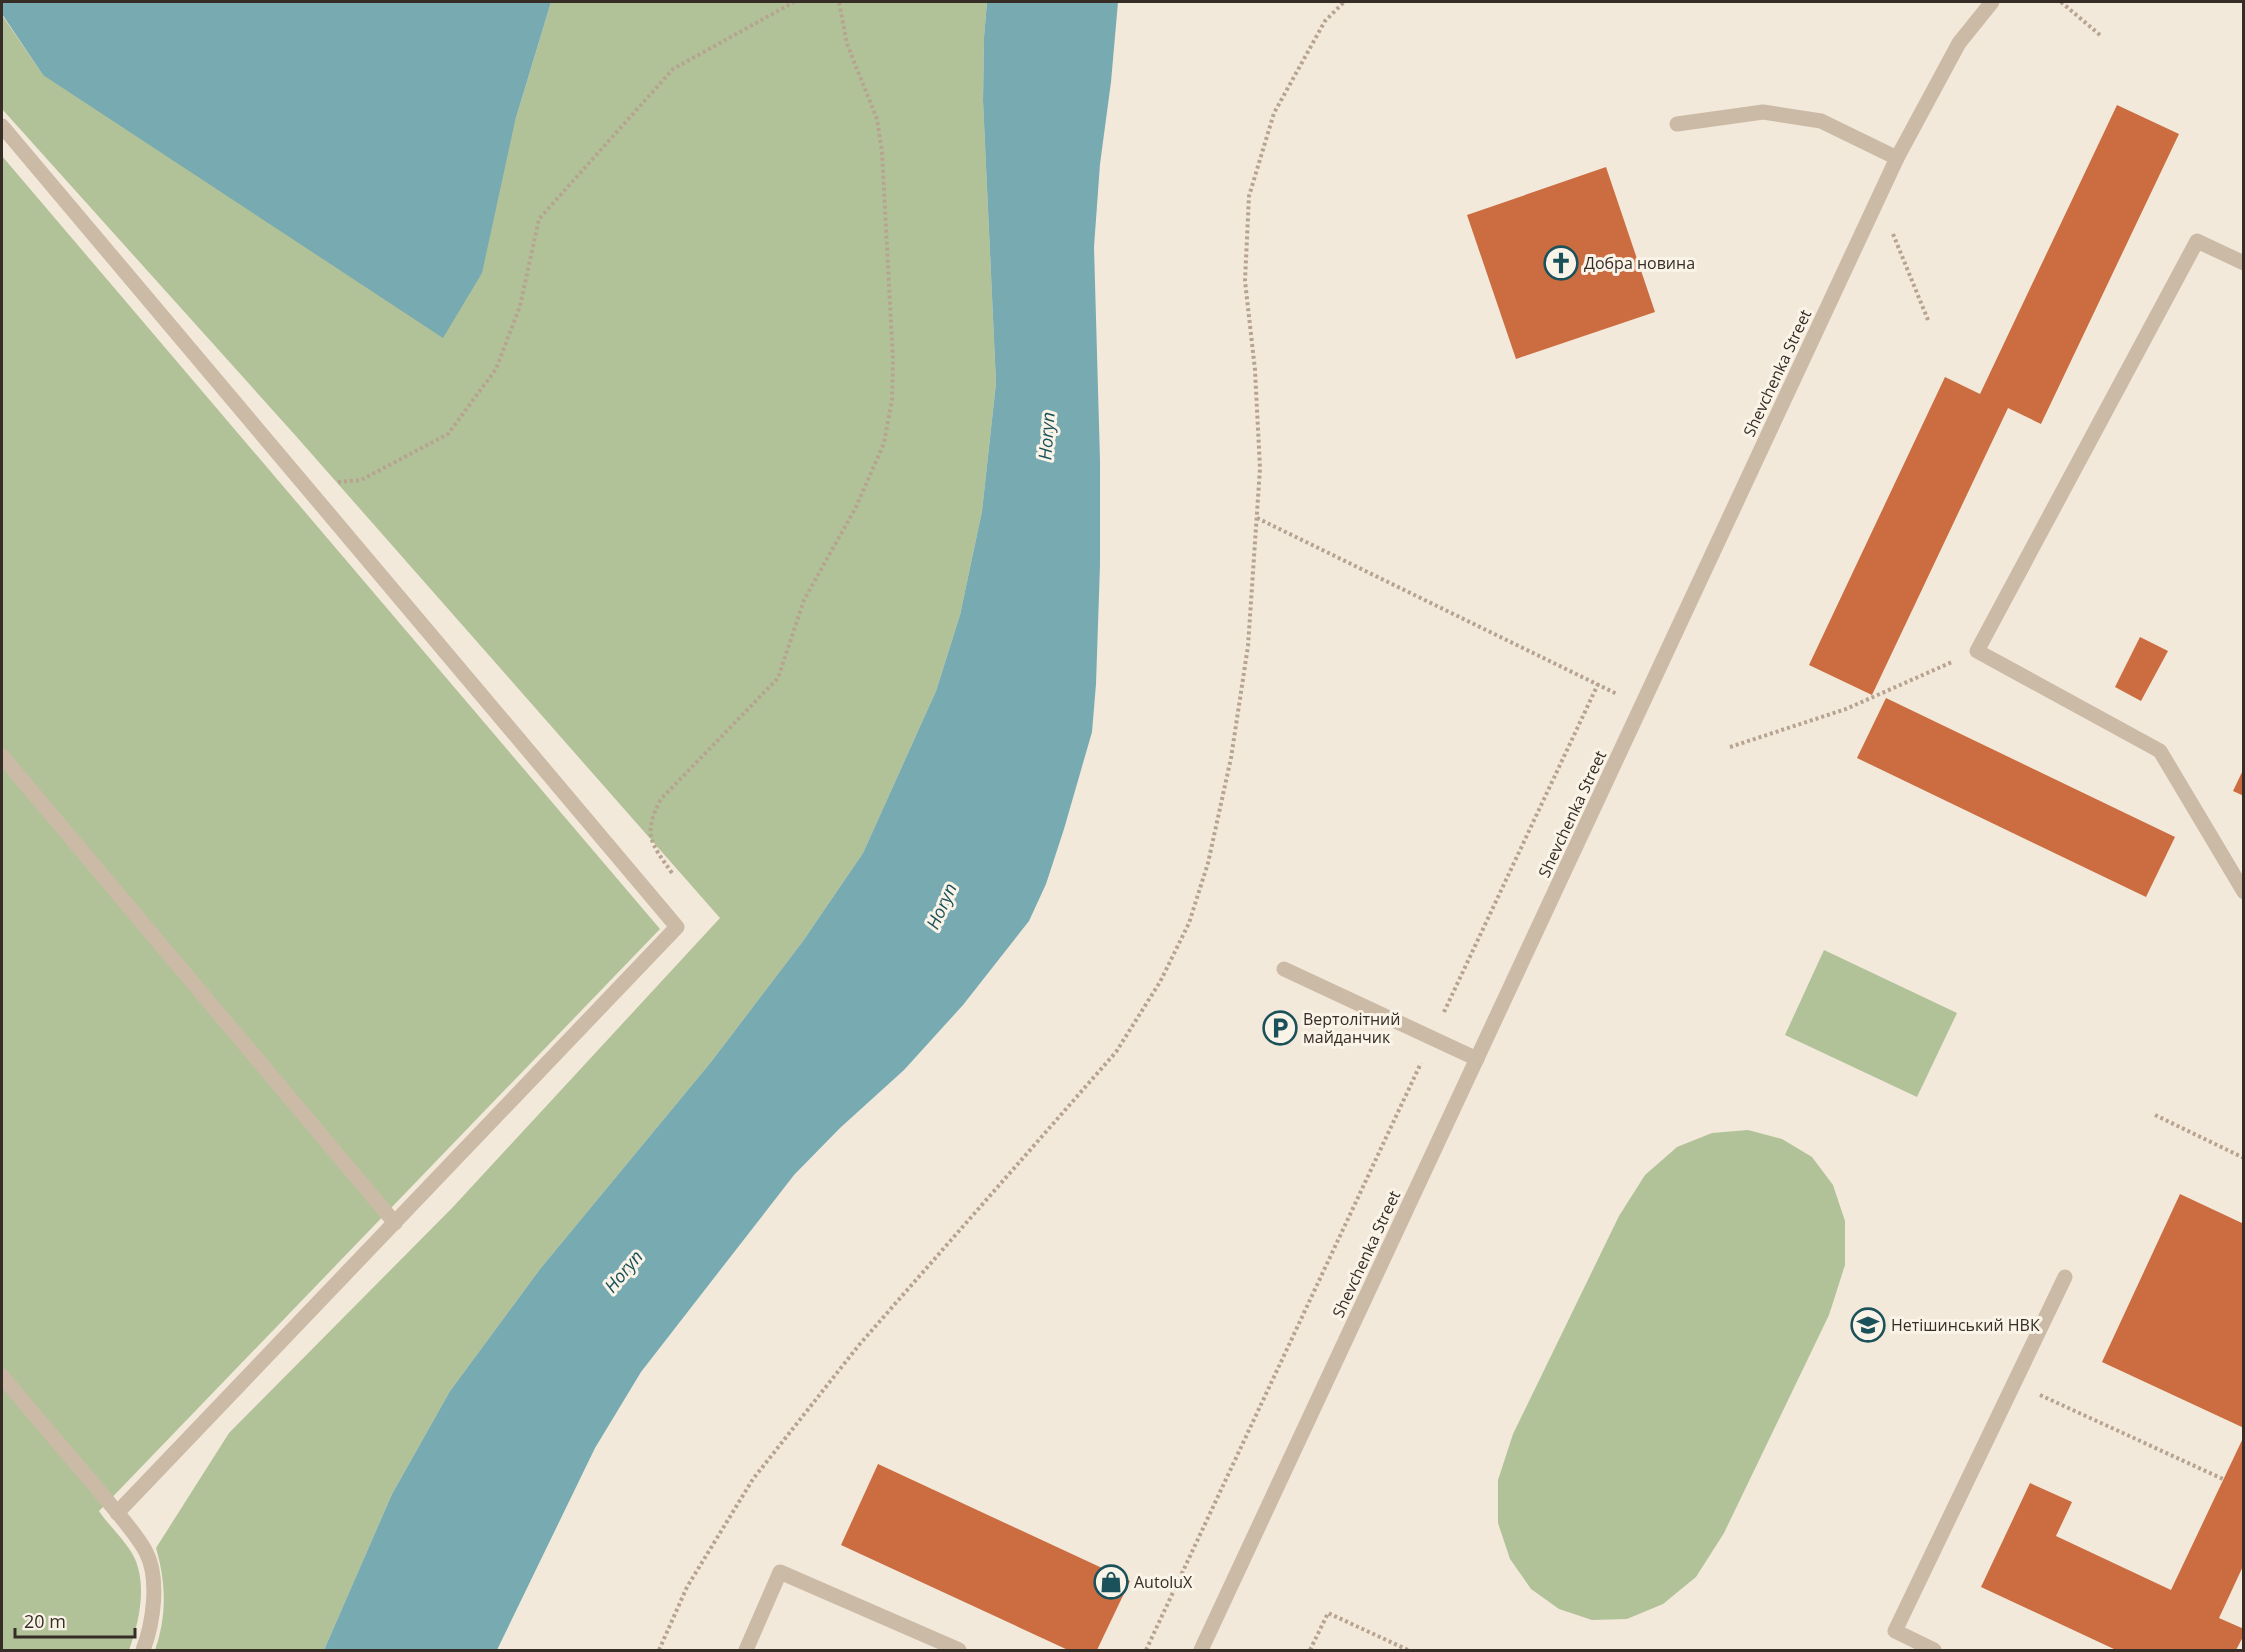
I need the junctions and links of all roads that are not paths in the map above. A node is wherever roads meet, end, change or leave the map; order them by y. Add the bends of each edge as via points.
1 (1992, 2) edge
2 (1677, 124) dead end
3 (2, 126) edge
4 (1897, 158) junction
5 (2244, 262) edge
6 (2, 756) edge
7 (2244, 892) edge
8 (1284, 969) dead end
9 (1477, 1059) junction
10 (395, 1222) junction
11 (2065, 1277) dead end
12 (2, 1376) edge
13 (117, 1513) junction
14 (143, 1650) edge
15 (746, 1650) edge
16 (959, 1650) edge
17 (1201, 1650) edge
18 (1934, 1650) edge

1 - 4 street, Shevchenka Street via 1959,43
2 - 4 street via 1763,112 1821,122
3 - 10 street via 677,927
4 - 9 street, Shevchenka Street
5 - 7 street via 2197,241 1977,651 2160,751
6 - 10 street
8 - 9 street
9 - 17 street, Shevchenka Street
10 - 13 street
11 - 18 street via 1895,1631
12 - 13 street
13 - 14 street via 146,1552 151,1568 153,1602
15 - 16 street via 780,1572

